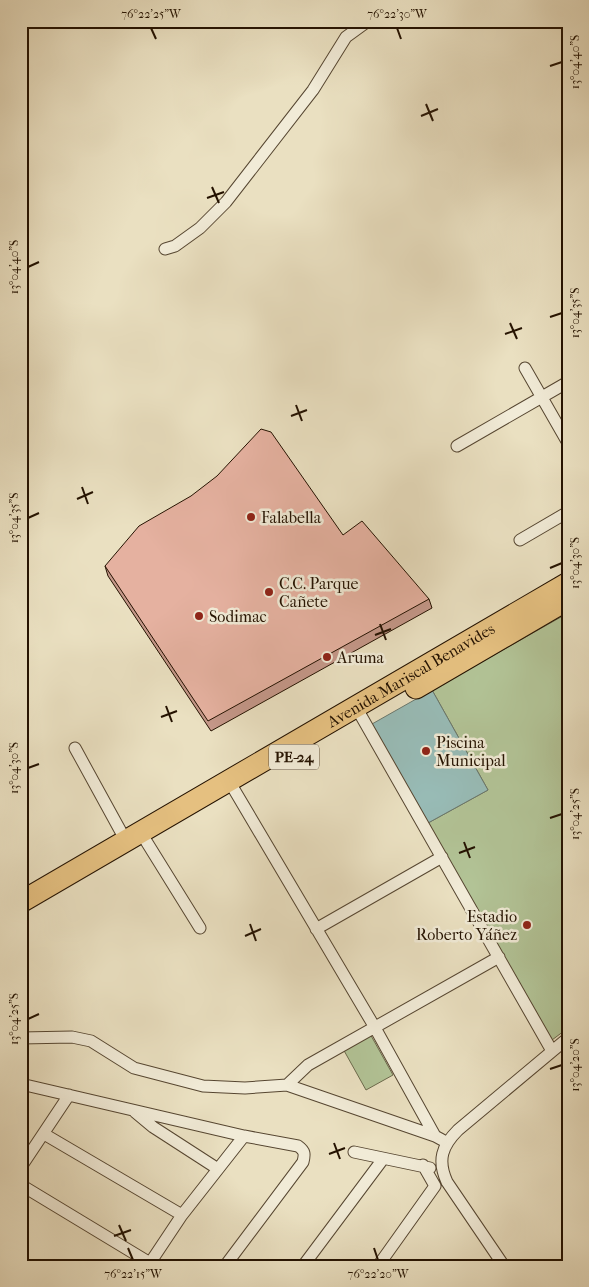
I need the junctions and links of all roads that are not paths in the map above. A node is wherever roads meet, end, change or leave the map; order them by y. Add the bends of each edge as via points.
1 (368, 21) edge
2 (165, 249) dead end
3 (525, 368) dead end
4 (568, 382) edge
5 (542, 398) junction
6 (568, 443) edge
7 (457, 446) dead end
8 (568, 512) edge
9 (520, 540) dead end
10 (568, 583) edge
11 (568, 600) edge
12 (359, 712) junction
13 (75, 748) dead end
14 (232, 786) junction
15 (136, 841) junction
16 (442, 857) junction
17 (21, 902) edge
18 (21, 915) edge
19 (200, 928) dead end
20 (316, 929) junction
21 (499, 957) junction
22 (374, 1026) junction
23 (21, 1038) edge
24 (568, 1038) edge
25 (552, 1051) junction
26 (21, 1084) edge
27 (287, 1085) junction
28 (69, 1095) junction
29 (133, 1111) junction
30 (44, 1134) junction
31 (244, 1136) junction
32 (435, 1136) junction
33 (446, 1142) junction
34 (354, 1152) dead end
35 (383, 1159) junction
36 (423, 1165) junction
37 (21, 1167) edge
38 (218, 1169) junction
39 (442, 1171) junction
40 (21, 1185) edge
41 (182, 1215) junction
42 (152, 1264) edge
43 (225, 1266) edge
44 (303, 1266) edge
45 (378, 1266) edge
46 (504, 1266) edge

1 - 2 street via 346,37 313,90 226,202 200,228 175,246
3 - 5 street
4 - 5 street
5 - 6 street
5 - 7 street
8 - 9 street
10 - 12 highway, Avenida Mariscal Benavides / PE-24
11 - 12 highway, Avenida Mariscal Benavides / PE-24 via 486,649
12 - 14 highway, Avenida Mariscal Benavides / PE-24
12 - 16 street
13 - 15 street
14 - 15 highway, Avenida Mariscal Benavides / PE-24
14 - 20 street
15 - 17 highway, Avenida Mariscal Benavides / PE-24
15 - 18 highway, Avenida Mariscal Benavides / PE-24
15 - 19 street
16 - 20 street
16 - 21 street
20 - 22 street
21 - 22 street
21 - 25 street
22 - 27 street via 308,1065
22 - 32 street
23 - 27 street via 91,1041 134,1068 203,1086
24 - 25 street
25 - 33 street
26 - 28 street
27 - 32 street
28 - 29 street
28 - 30 street
29 - 31 street
29 - 38 street via 152,1128
30 - 37 street
30 - 41 street
31 - 38 street
31 - 43 street via 298,1146 305,1154 303,1162
32 - 33 street
33 - 39 street
34 - 35 street
35 - 36 street
35 - 44 street
36 - 39 street
36 - 45 street via 435,1186
38 - 41 street
39 - 46 street
40 - 42 street
41 - 42 street

